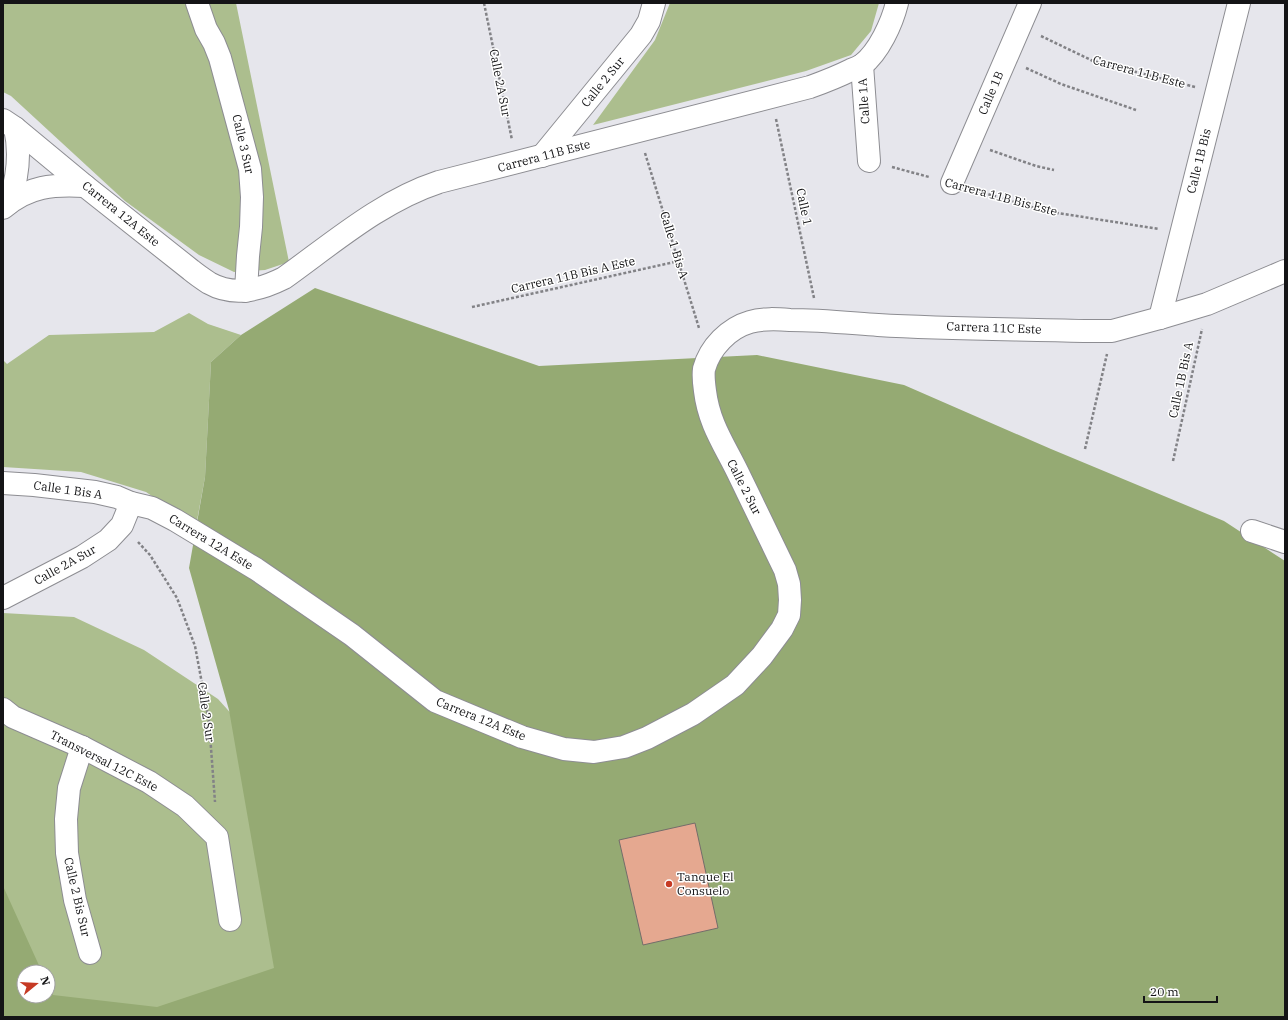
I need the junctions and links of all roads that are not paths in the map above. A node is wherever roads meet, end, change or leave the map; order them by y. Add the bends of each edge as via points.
1 (197, 3) edge
2 (654, 3) edge
3 (897, 3) edge
4 (1030, 3) edge
5 (1239, 3) edge
6 (862, 65) junction
7 (9, 124) edge
8 (542, 156) junction
9 (869, 161) road end
10 (952, 183) road end
11 (86, 186) junction
12 (6, 206) edge
13 (1285, 271) edge
14 (246, 291) junction
15 (1160, 318) junction
16 (709, 359) joint
17 (3, 482) edge
18 (131, 503) junction
19 (1252, 531) dead end
20 (1285, 542) edge
21 (3, 598) edge
22 (789, 615) joint
23 (3, 709) edge
24 (82, 747) junction
25 (230, 920) dead end
26 (90, 953) dead end

1 - 14 street, Calle 3 Sur via 206,30 220,58 250,168 252,198
2 - 8 street, Calle 2 Sur via 641,35
3 - 6 street, Calle 1A via 884,37
4 - 10 street, Calle 1B
5 - 15 street, Calle 1B Bis
6 - 8 street, Carrera 11B Este via 810,87
6 - 9 street, Calle 1A
7 - 11 street, Carrera 12A Este
7 - 12 street via 19,153 15,184
8 - 14 street, Carrera 11B Este via 420,189 372,215 284,278
11 - 12 street via 45,187 28,193
11 - 14 street, Carrera 12A Este via 210,283 222,289
13 - 15 street, Carrera 11C Este via 1207,304
15 - 16 street, Carrera 11C Este via 1112,330 1084,331 763,319 736,327 716,346
16 - 22 street, Calle 2 Sur via 704,369 707,406 726,453 739,474 785,570 789,584
17 - 18 street, Calle 1 Bis A via 95,492
18 - 21 street, Calle 2A Sur via 122,525 108,540 82,558
18 - 22 street, Carrera 12A Este via 152,508 256,569 352,635 435,701 522,737 564,749 594,752 624,747 693,714 735,685 750,671 771,646
19 - 20 street
23 - 24 street, Transversal 12C Este via 14,717
24 - 25 street, Transversal 12C Este via 149,782 185,806 217,836
24 - 26 street, Calle 2 Bis Sur via 69,788 66,819 67,853 75,900

